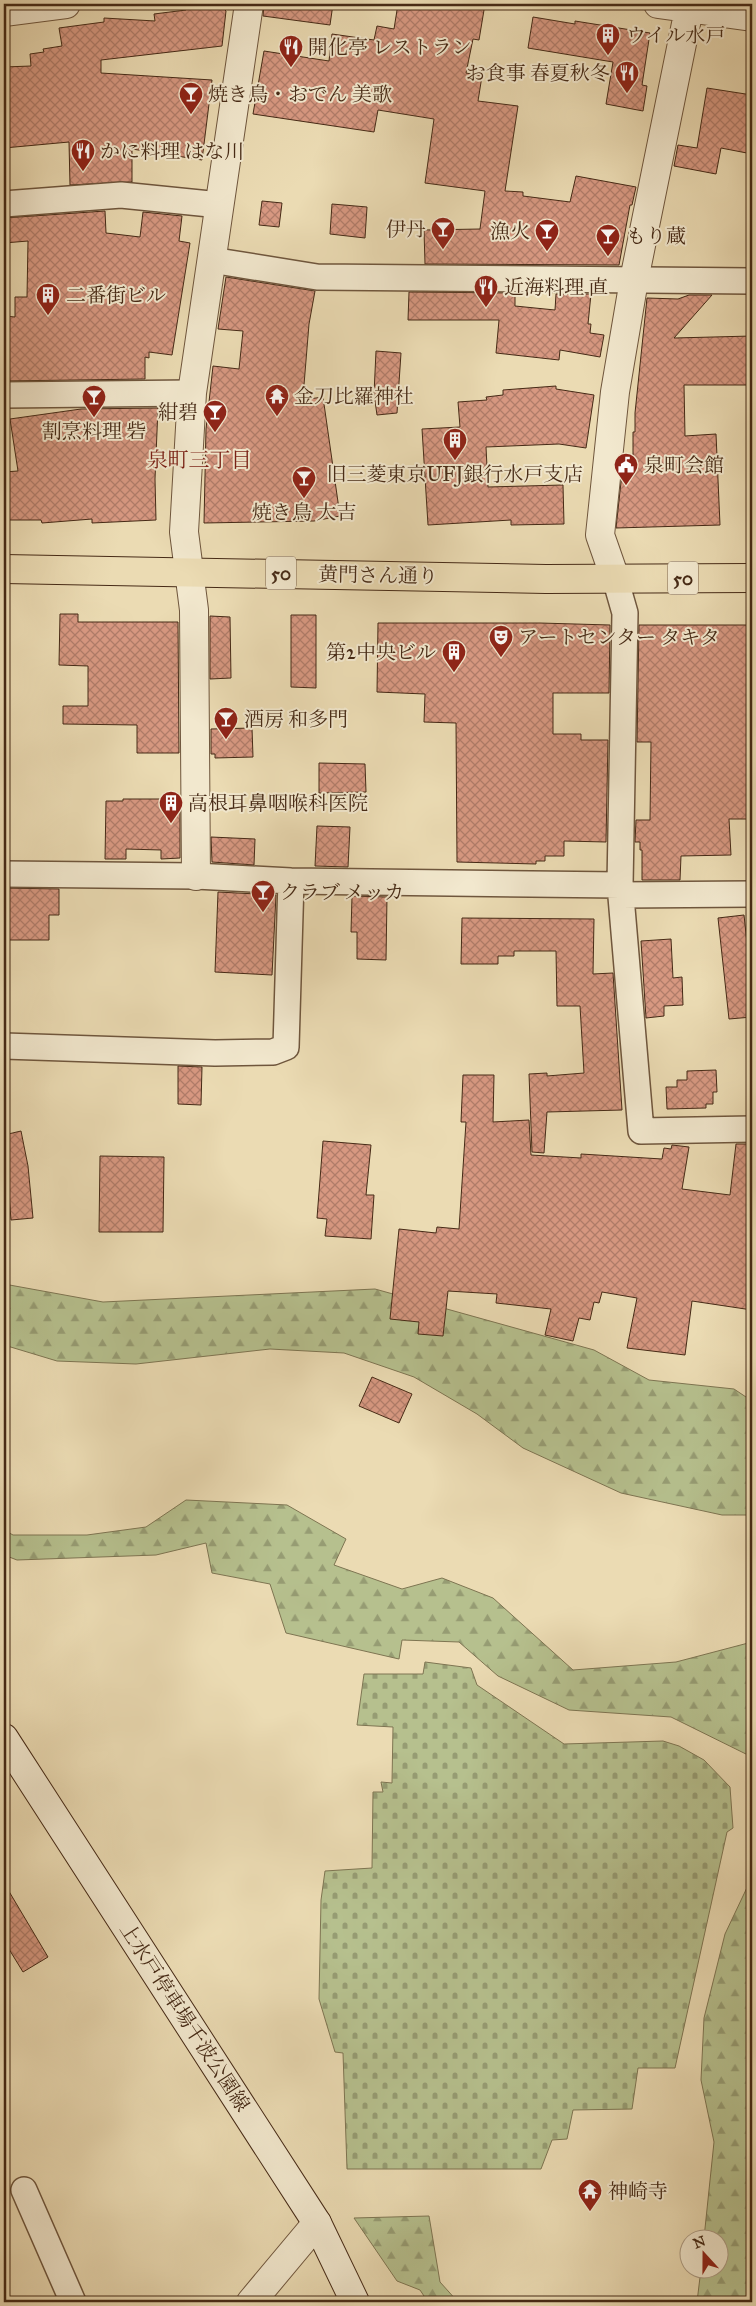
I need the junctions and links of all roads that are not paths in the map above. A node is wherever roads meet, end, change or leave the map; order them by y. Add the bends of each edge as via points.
1 (66, 4) edge
2 (249, 4) edge
3 (658, 4) edge
4 (689, 6) edge
5 (4, 12) edge
6 (752, 17) edge
7 (4, 204) edge
8 (220, 205) junction
9 (211, 260) junction
10 (634, 280) junction
11 (752, 281) edge
12 (192, 393) junction
13 (4, 395) edge
14 (4, 569) edge
15 (188, 571) junction
16 (614, 578) junction
17 (752, 578) edge
18 (4, 874) edge
19 (196, 876) junction
20 (291, 881) junction
21 (620, 890) junction
22 (752, 894) edge
23 (4, 1046) edge
24 (752, 1129) edge
25 (4, 1738) edge
26 (24, 2190) dead end
27 (317, 2224) junction
28 (72, 2302) edge
29 (251, 2302) edge
30 (355, 2302) edge

1 - 5 street
2 - 8 street
3 - 4 street
4 - 6 street
4 - 10 street
7 - 8 street via 121,195
8 - 9 street
9 - 10 street via 317,277
9 - 12 street
10 - 11 street
10 - 16 street via 615,392 601,516 600,535
12 - 13 street
12 - 15 street via 184,532
14 - 15 highway, 黄門さん通り / 50
15 - 16 highway, 黄門さん通り / 50
15 - 19 street via 194,610
16 - 17 highway, 黄門さん通り / 50
16 - 21 street via 625,613
18 - 19 street
19 - 20 street
20 - 21 street
20 - 23 street via 286,1047 273,1052 215,1053
21 - 22 street
21 - 24 street via 641,1131
25 - 27 street, 上水戸停車場千波公園線
26 - 28 street
27 - 29 street
27 - 30 street, 上水戸停車場千波公園線

